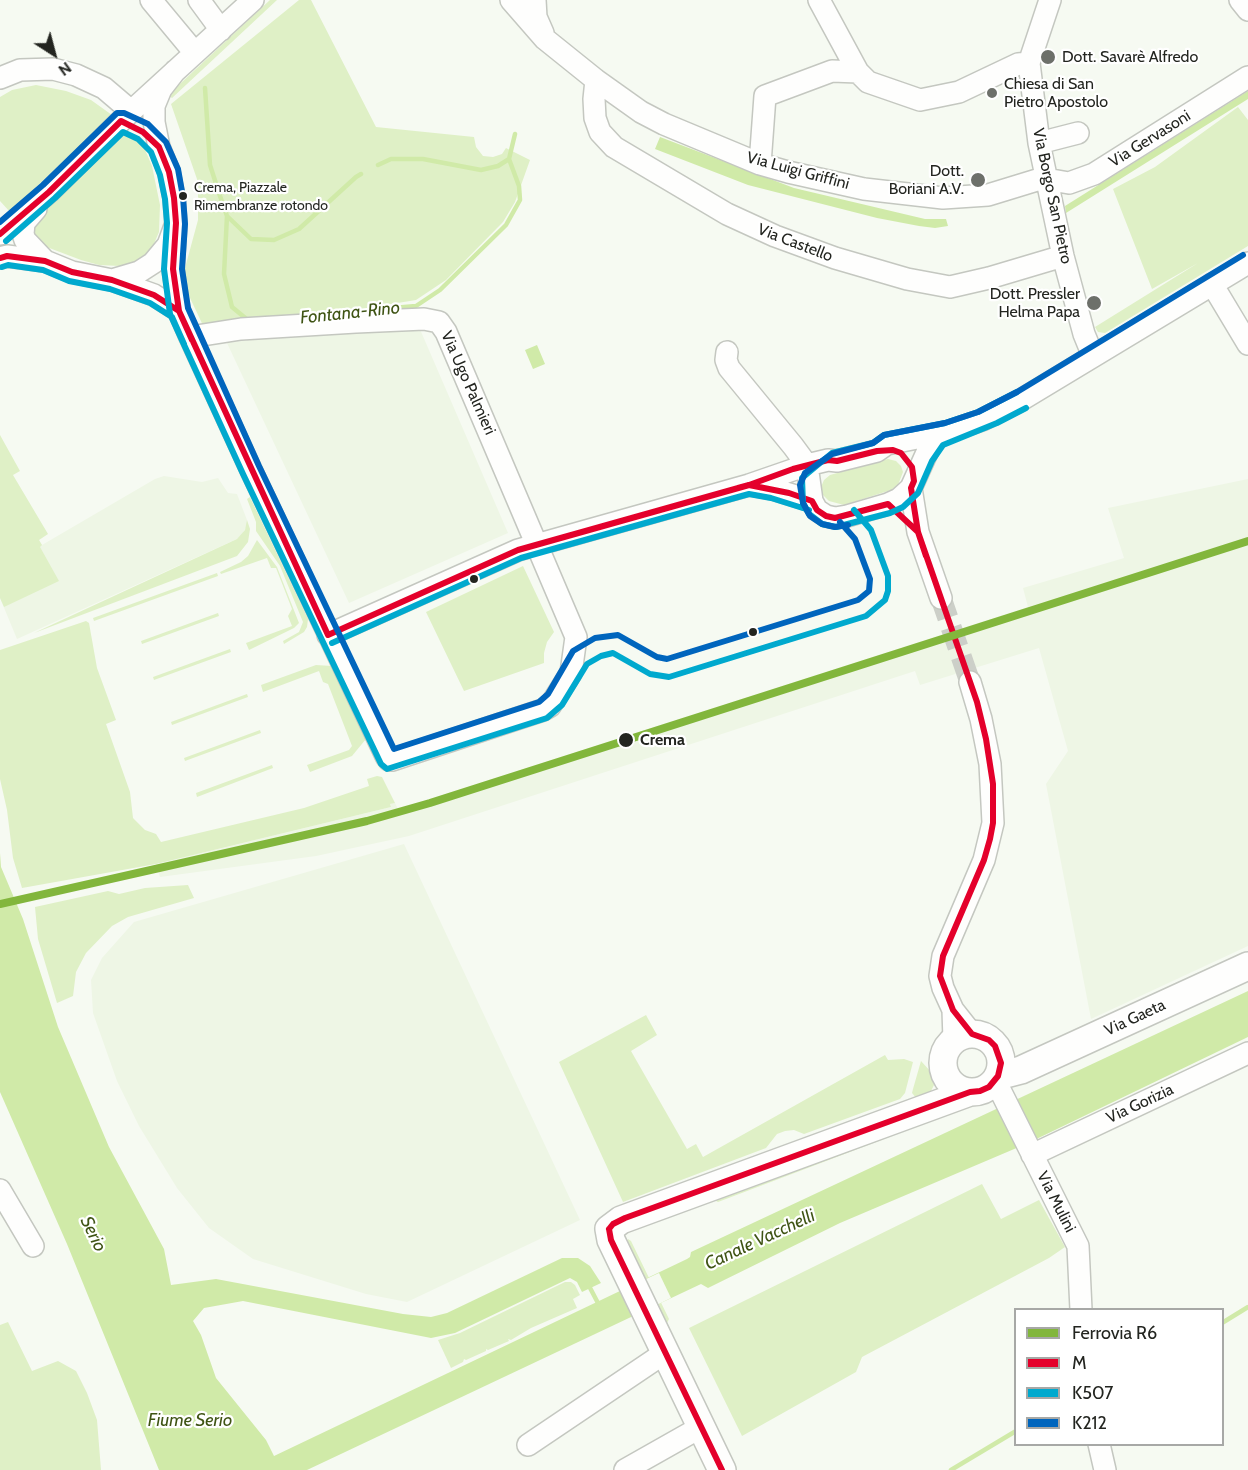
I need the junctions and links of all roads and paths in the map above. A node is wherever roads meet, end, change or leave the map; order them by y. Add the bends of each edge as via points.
1 (151, 0) edge
2 (199, 0) edge
3 (253, 0) edge
4 (511, 0) edge
5 (536, 0) edge
6 (819, 0) edge
7 (1240, 0) edge
8 (1047, 1) edge
9 (1248, 10) edge
10 (220, 30) junction
11 (539, 32) junction
12 (195, 53) junction
13 (1029, 63) junction
14 (176, 71) junction
15 (858, 72) junction
16 (1248, 77) edge
17 (0, 78) edge
18 (596, 80) junction
19 (126, 116) junction
20 (1078, 133) dead end
21 (1039, 143) junction
22 (159, 147) junction
23 (760, 164) junction
24 (1046, 179) junction
25 (49, 192) junction
26 (176, 223) junction
27 (2, 228) edge
28 (1063, 256) junction
29 (0, 258) edge
30 (45, 261) junction
31 (1248, 263) edge
32 (112, 280) junction
33 (1212, 284) junction
34 (178, 311) junction
35 (190, 337) junction
36 (1248, 344) edge
37 (727, 352) dead end
38 (1093, 356) junction
39 (947, 432) junction
40 (877, 450) junction
41 (810, 483) junction
42 (749, 485) junction
43 (913, 485) junction
44 (888, 504) junction
45 (918, 532) junction
46 (537, 544) junction
47 (941, 598) tunnel mouth
48 (328, 635) junction
49 (970, 682) tunnel mouth
50 (1248, 966) edge
51 (963, 1037) junction
52 (1248, 1053) edge
53 (946, 1076) junction
54 (996, 1082) junction
55 (927, 1108) junction
56 (1055, 1144) junction
57 (1029, 1150) junction
58 (0, 1190) edge
59 (1054, 1199) junction
60 (33, 1245) dead end
61 (1081, 1308) edge
62 (666, 1352) junction
63 (701, 1427) junction
64 (528, 1445) dead end
65 (1099, 1446) edge
66 (625, 1470) edge
67 (722, 1470) edge
68 (1105, 1470) edge

1 - 12 street
2 - 10 street
3 - 10 street
4 - 11 street, Via Luigi Griffini
5 - 11 street
6 - 15 street
7 - 9 street
8 - 13 street, Via Borgo San Pietro
10 - 12 street
11 - 18 street, Via Luigi Griffini
12 - 14 street
13 - 15 street via 1018,64 959,92 920,100 868,82
13 - 21 street, Via Borgo San Pietro
14 - 19 street
14 - 22 street via 161,89 154,106
15 - 23 street via 832,71 765,96
16 - 24 street, Via Gervasoni via 1094,174 1069,183
17 - 19 street via 20,70 53,69 76,75 104,88
18 - 23 street, Via Luigi Griffini via 657,121
18 - 28 street, Via Castello via 595,118 600,132 614,147 734,218 795,244 907,279 950,287
19 - 22 street
19 - 25 street
20 - 21 street
21 - 24 street, Via Borgo San Pietro
22 - 26 street via 169,172
23 - 24 street, Via Luigi Griffini via 864,189 943,198 988,195
24 - 28 street, Via Borgo San Pietro
25 - 27 street
25 - 30 street via 24,224 23,234
26 - 32 street via 168,245 153,263
26 - 34 street via 173,269
28 - 38 street, Via Borgo San Pietro
29 - 30 street
30 - 32 street via 72,272
31 - 33 street
32 - 34 street via 154,295
33 - 36 street
33 - 38 street
34 - 35 street
35 - 46 street, Via Ugo Palmieri via 241,329 437,320 446,332
35 - 48 street
37 - 41 street via 729,368 793,446
38 - 39 street via 994,415
39 - 40 street via 887,444
39 - 43 street via 929,447
40 - 41 street via 828,460
40 - 43 street via 901,453 912,467
41 - 42 street
41 - 42 street via 773,489
41 - 44 street via 817,510 826,516 835,518
42 - 46 street
43 - 44 street
43 - 45 street
44 - 45 street
45 - 47 street
46 - 48 street
46 - 48 street via 576,637 571,673 555,700 543,710 389,759
49 - 51 street via 990,764 993,824 984,860 943,956 940,976
50 - 54 main road, Via Gaeta
51 - 53 main road via 948,1048 944,1057
51 - 54 main road via 980,1036 995,1046
52 - 56 street, Via Gorizia
53 - 54 main road via 961,1090
53 - 55 main road
54 - 55 main road, Via Gaeta
54 - 57 street, Via Mulini
55 - 62 main road, Via Gaeta via 613,1224 610,1236
56 - 57 street, Via Gorizia
56 - 59 street via 1052,1160 1059,1186
57 - 59 street, Via Mulini
58 - 60 street
59 - 61 street, Via Mulini via 1078,1246
62 - 63 main road
62 - 64 street
63 - 66 street
63 - 67 main road
65 - 68 street

